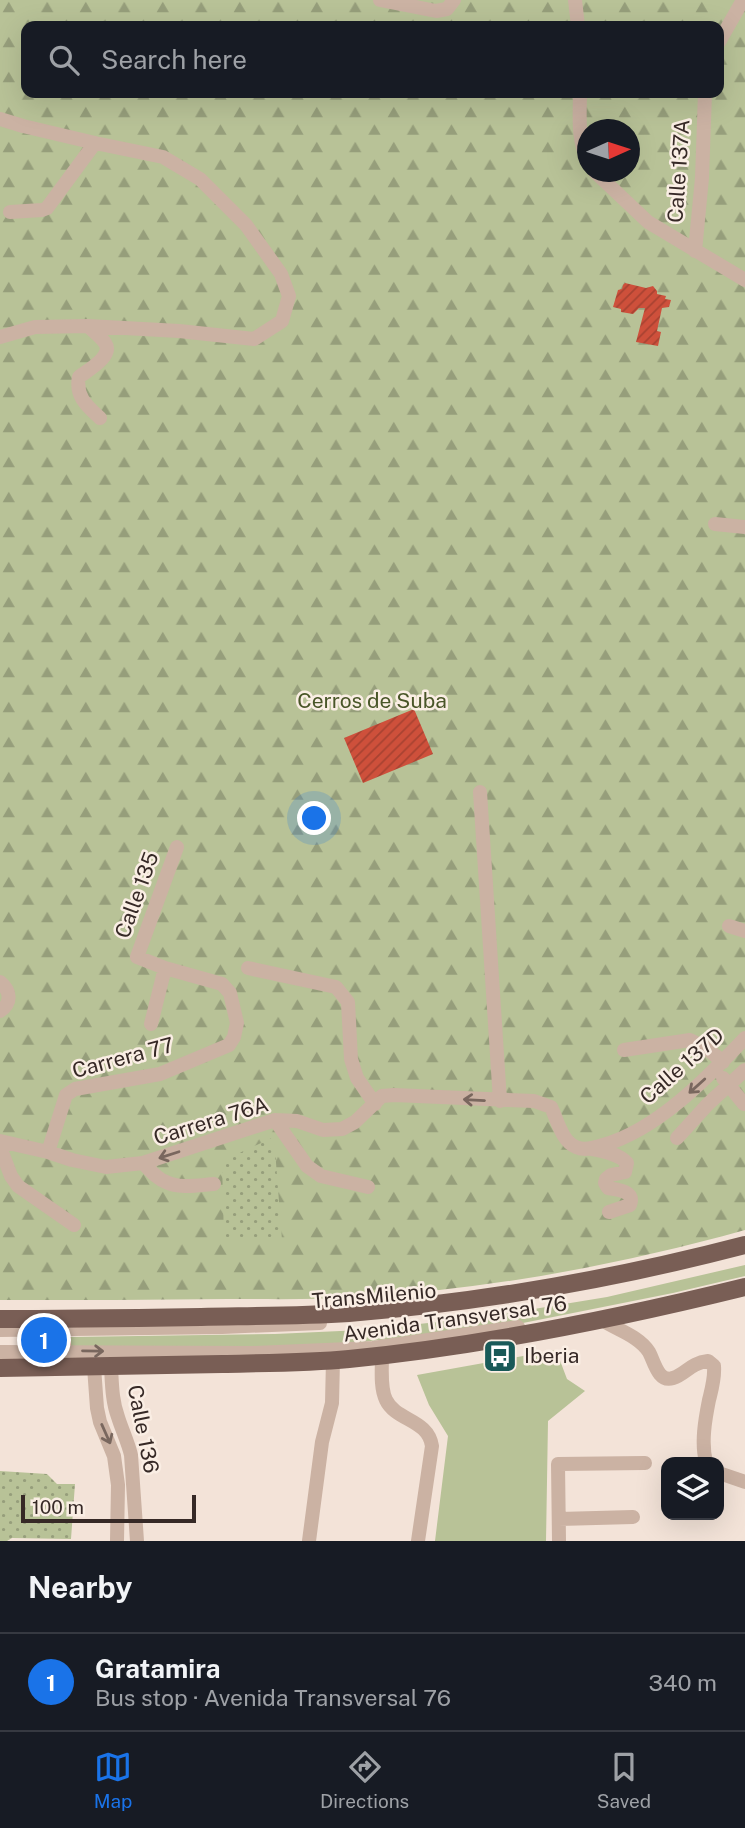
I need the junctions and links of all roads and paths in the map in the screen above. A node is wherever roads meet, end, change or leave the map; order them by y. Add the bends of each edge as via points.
1 (380, 0) edge
2 (454, 0) edge
3 (575, 0) edge
4 (743, 0) edge
5 (577, 21) edge
6 (724, 32) edge
7 (580, 98) edge
8 (705, 98) edge
9 (0, 118) edge
10 (581, 119) edge
11 (94, 143) junction
12 (605, 182) edge
13 (10, 212) dead end
14 (695, 251) junction
15 (745, 280) edge
16 (88, 326) junction
17 (0, 337) edge
18 (100, 418) dead end
19 (715, 524) dead end
20 (745, 527) edge
21 (480, 792) dead end
22 (177, 847) dead end
23 (729, 926) dead end
24 (745, 931) edge
25 (165, 968) junction
26 (248, 968) dead end
27 (0, 982) edge
28 (0, 1011) edge
29 (151, 1024) dead end
30 (745, 1038) edge
31 (624, 1050) dead end
32 (719, 1066) junction
33 (745, 1070) edge
34 (728, 1084) junction
35 (500, 1101) junction
36 (375, 1104) junction
37 (744, 1104) edge
38 (275, 1120) junction
39 (677, 1138) dead end
40 (0, 1141) edge
41 (0, 1147) edge
42 (591, 1149) junction
43 (48, 1152) junction
44 (143, 1163) junction
45 (4, 1166) edge
46 (214, 1184) dead end
47 (368, 1187) dead end
48 (609, 1212) dead end
49 (74, 1225) dead end
50 (745, 1245) edge
51 (745, 1252) edge
52 (745, 1281) edge
53 (745, 1287) edge
54 (0, 1319) edge
55 (602, 1320) junction
56 (0, 1330) edge
57 (0, 1352) edge
58 (382, 1356) junction
59 (332, 1360) junction
60 (103, 1367) junction
61 (0, 1368) edge
62 (705, 1457) edge
63 (645, 1463) dead end
64 (724, 1475) edge
65 (745, 1482) edge
66 (118, 1485) junction
67 (133, 1486) junction
68 (633, 1517) dead end
69 (559, 1519) junction
70 (117, 1541) edge
71 (137, 1541) edge
72 (309, 1541) edge
73 (418, 1541) edge
74 (559, 1541) edge

1 - 2 street via 436,11 447,9
3 - 5 street
4 - 6 street
7 - 10 street
8 - 14 street, Calle 137A
9 - 11 street
11 - 13 street via 47,208
11 - 16 street via 163,156 200,179 246,225 281,274 289,296 282,321 254,339
12 - 14 street via 648,222
14 - 15 street
16 - 17 street via 34,327
16 - 18 street via 108,350 79,377 77,386
19 - 20 street
21 - 35 street
22 - 25 street, Calle 135 via 137,957
23 - 24 street
25 - 29 street
25 - 43 street, Carrera 77 via 222,984 230,993 237,1023 229,1045 160,1074 75,1089 66,1095
26 - 36 street via 336,987 348,1002 351,1059 357,1078
27 - 28 street via 10,999
30 - 32 street, Calle 137D
31 - 32 street via 690,1040 705,1046
32 - 34 street
32 -> 42 street, Calle 137D via 641,1128
33 - 34 street
34 - 37 street
34 - 39 street
35 -> 36 street, Carrera 76A via 394,1095 382,1096
35 - 42 street, Carrera 76A via 534,1101 551,1107 568,1143
36 - 38 street, Carrera 76A via 342,1129 323,1130 297,1121
38 -> 44 street, Carrera 76A
38 - 47 street via 307,1166 321,1176
40 - 43 street, Carrera 76A
41 - 45 street
42 - 48 street via 627,1163 625,1172 611,1175 605,1184 630,1194 632,1200 630,1205
43 - 44 street, Carrera 76A via 106,1167
44 - 46 street via 163,1182
45 - 49 street via 18,1186
50 - 54 main road, Avenida Transversal 76 via 594,1280 446,1303 298,1316
51 - 56 street, TransMilenio via 604,1286 401,1317 272,1325
57 -> 52 street via 253,1353 373,1348 515,1328
53 - 55 main road, Avenida Transversal 76
55 - 58 main road, Avenida Transversal 76
55 - 62 street via 640,1342 666,1378 698,1362 714,1366
58 - 59 main road, Avenida Transversal 76
58 - 73 street via 387,1402 426,1430 432,1446
59 - 60 main road, Avenida Transversal 76
59 - 72 street via 332,1403 321,1442
60 - 61 main road, Avenida Transversal 76
60 -> 66 street, Calle 136 via 97,1408 114,1456
60 - 67 street, Calle 136 via 128,1443
63 - 69 street via 558,1464
64 - 65 street
66 - 67 street
66 - 70 street, Calle 136
67 - 71 street, Calle 136
68 - 69 street
69 - 74 street

